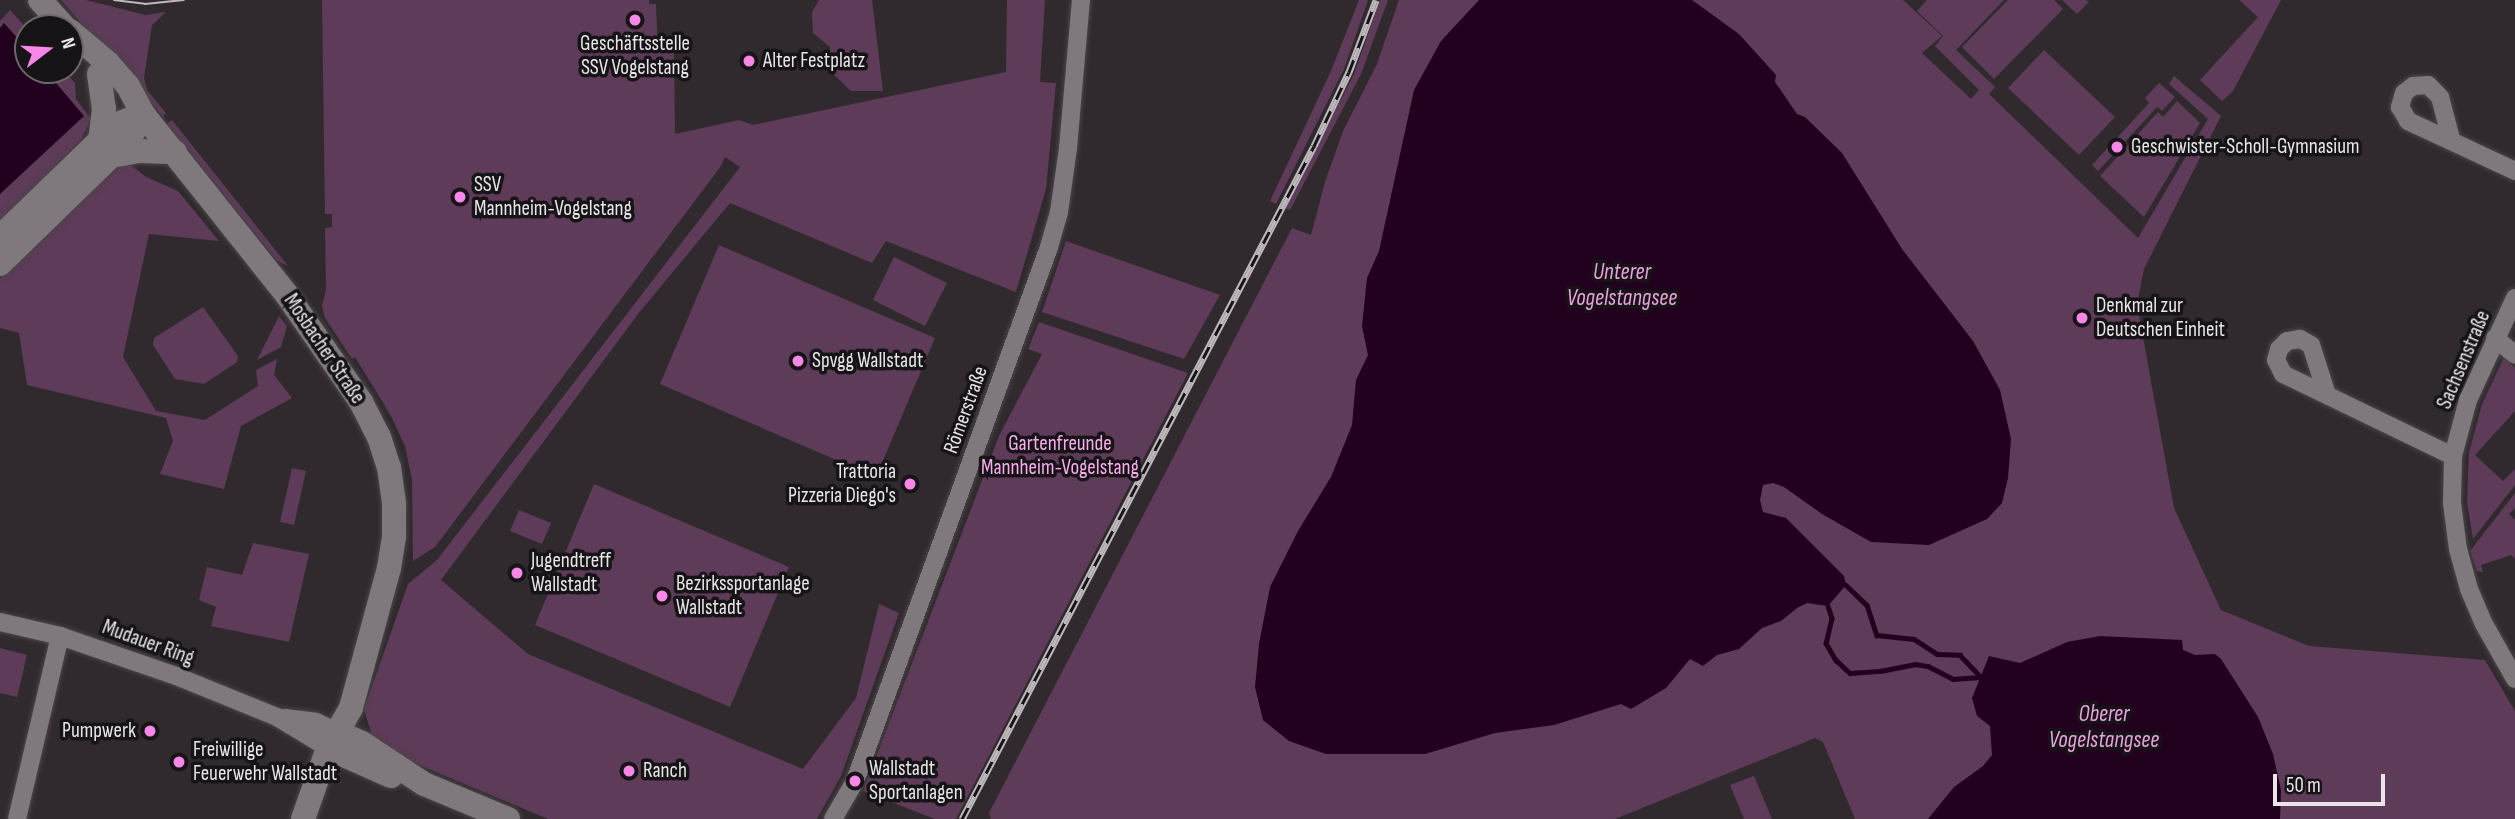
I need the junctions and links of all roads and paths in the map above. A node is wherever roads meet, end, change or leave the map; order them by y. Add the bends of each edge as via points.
1 (40, 0) edge
2 (1081, 0) edge
3 (53, 14) edge
4 (84, 43) edge
5 (84, 53) edge
6 (99, 74) junction
7 (143, 114) junction
8 (2451, 139) junction
9 (106, 148) junction
10 (175, 152) junction
11 (2515, 171) edge
12 (0, 237) edge
13 (0, 264) edge
14 (2515, 298) edge
15 (2495, 338) junction
16 (2515, 355) edge
17 (2328, 395) dead end
18 (2453, 456) junction
19 (0, 622) edge
20 (60, 636) junction
21 (2515, 679) edge
22 (332, 740) junction
23 (17, 819) edge
24 (303, 819) edge
25 (508, 819) edge
26 (833, 819) edge

1 - 3 street
2 - 26 street, Römerstraße via 1068,148 1049,247 855,781
4 - 7 street via 128,86
5 - 6 street
6 - 7 street via 118,97
6 - 9 street
7 - 9 street via 123,122
7 - 10 street, Mosbacher Straße
8 - 8 street via 2408,121 2400,107 2404,93 2413,86 2428,85 2440,97
8 - 11 street
9 - 10 street
9 - 12 street
9 - 13 street
10 - 22 street, Mosbacher Straße via 302,315 361,402 389,467 394,504 389,568 373,625 338,705
14 - 15 street, Sachsenstraße
15 - 16 street
15 - 18 street, Sachsenstraße via 2468,400
17 - 18 street
18 - 21 street, Sachsenstraße via 2452,503 2461,562 2484,624
19 - 20 street, Mudauer Ring
20 - 22 street, Mudauer Ring via 176,676
20 - 23 street
22 - 24 street, Mosbacher Straße
22 - 25 street via 396,777

